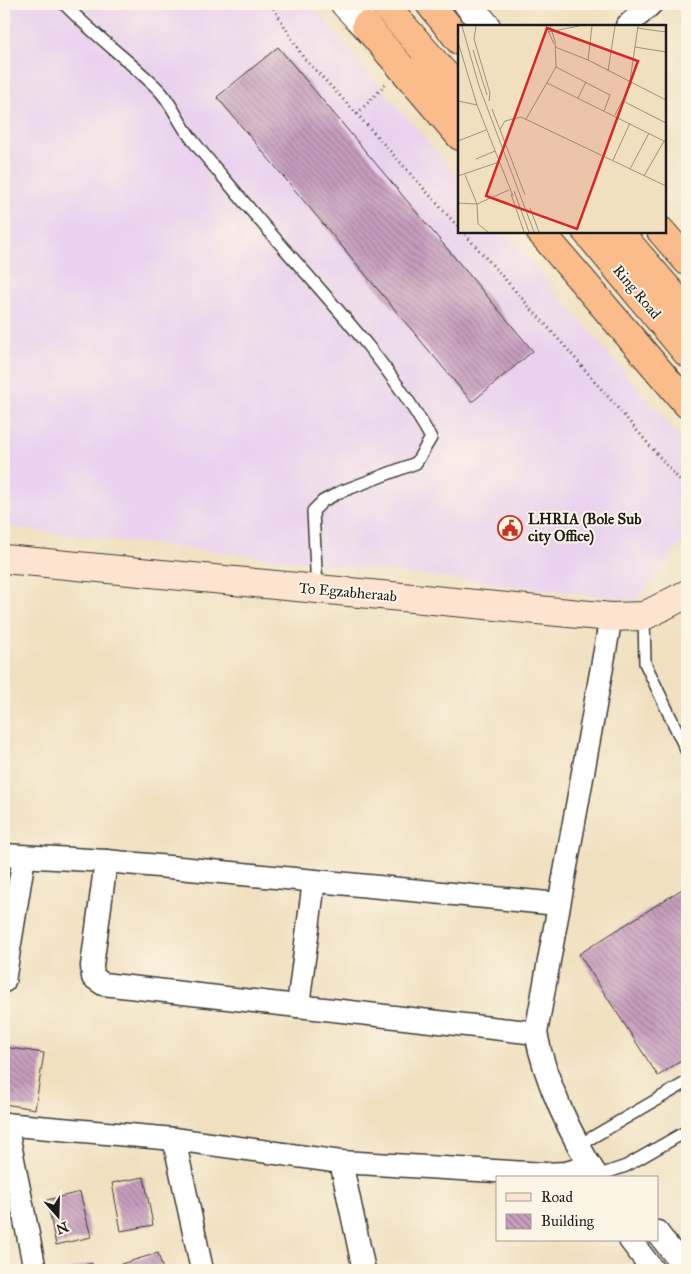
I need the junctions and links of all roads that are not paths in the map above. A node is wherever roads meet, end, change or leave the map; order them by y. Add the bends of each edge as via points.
1 (64, 4) edge
2 (345, 4) edge
3 (384, 4) edge
4 (430, 4) edge
5 (437, 4) edge
6 (468, 4) edge
7 (651, 4) edge
8 (460, 25) edge
9 (485, 25) edge
10 (628, 25) edge
11 (366, 26) junction
12 (458, 39) edge
13 (458, 88) edge
14 (458, 101) edge
15 (458, 134) edge
16 (541, 232) edge
17 (587, 232) edge
18 (619, 232) edge
19 (662, 232) edge
20 (687, 259) edge
21 (687, 311) edge
22 (687, 353) edge
23 (687, 404) edge
24 (4, 559) edge
25 (317, 589) junction
26 (687, 594) edge
27 (644, 616) junction
28 (611, 617) junction
29 (687, 752) edge
30 (14, 856) edge
31 (106, 861) junction
32 (314, 881) junction
33 (558, 904) junction
34 (4, 974) edge
35 (298, 1006) junction
36 (536, 1033) junction
37 (687, 1082) edge
38 (5, 1124) edge
39 (687, 1131) edge
40 (174, 1139) junction
41 (579, 1145) junction
42 (341, 1162) junction
43 (595, 1173) edge
44 (658, 1233) edge
45 (631, 1242) edge
46 (680, 1261) edge
47 (649, 1269) edge
48 (35, 1270) edge
49 (202, 1270) edge
50 (364, 1270) edge

1 - 25 lane via 168,100 186,131 286,253 381,361 413,405 431,438 416,463 340,492 313,511
2 - 11 street
3 - 13 highway
4 - 12 highway
5 - 8 highway
6 - 9 street
7 - 10 street
11 - 14 highway
11 - 15 highway
16 - 23 highway
17 - 22 highway, Ring Road
18 - 21 highway, Ring Road
19 - 20 highway
24 - 25 main road, To Egzabheraab
25 - 28 main road, To Egzabheraab
26 - 27 main road, To Egzabheraab
27 - 28 main road, To Egzabheraab
27 - 29 lane via 645,663
28 - 33 street
30 - 31 street
30 - 34 street
31 - 32 street
31 - 35 street via 92,966 93,977 102,984
32 - 33 street
32 - 35 street
33 - 36 street
35 - 36 street
36 - 41 street via 541,1058
37 - 41 lane
38 - 40 street
38 - 48 street
39 - 43 lane via 626,1166
40 - 42 street
40 - 49 street
41 - 43 street
42 - 43 street via 545,1174
42 - 50 street
44 - 46 street
45 - 47 street
46 - 47 street

